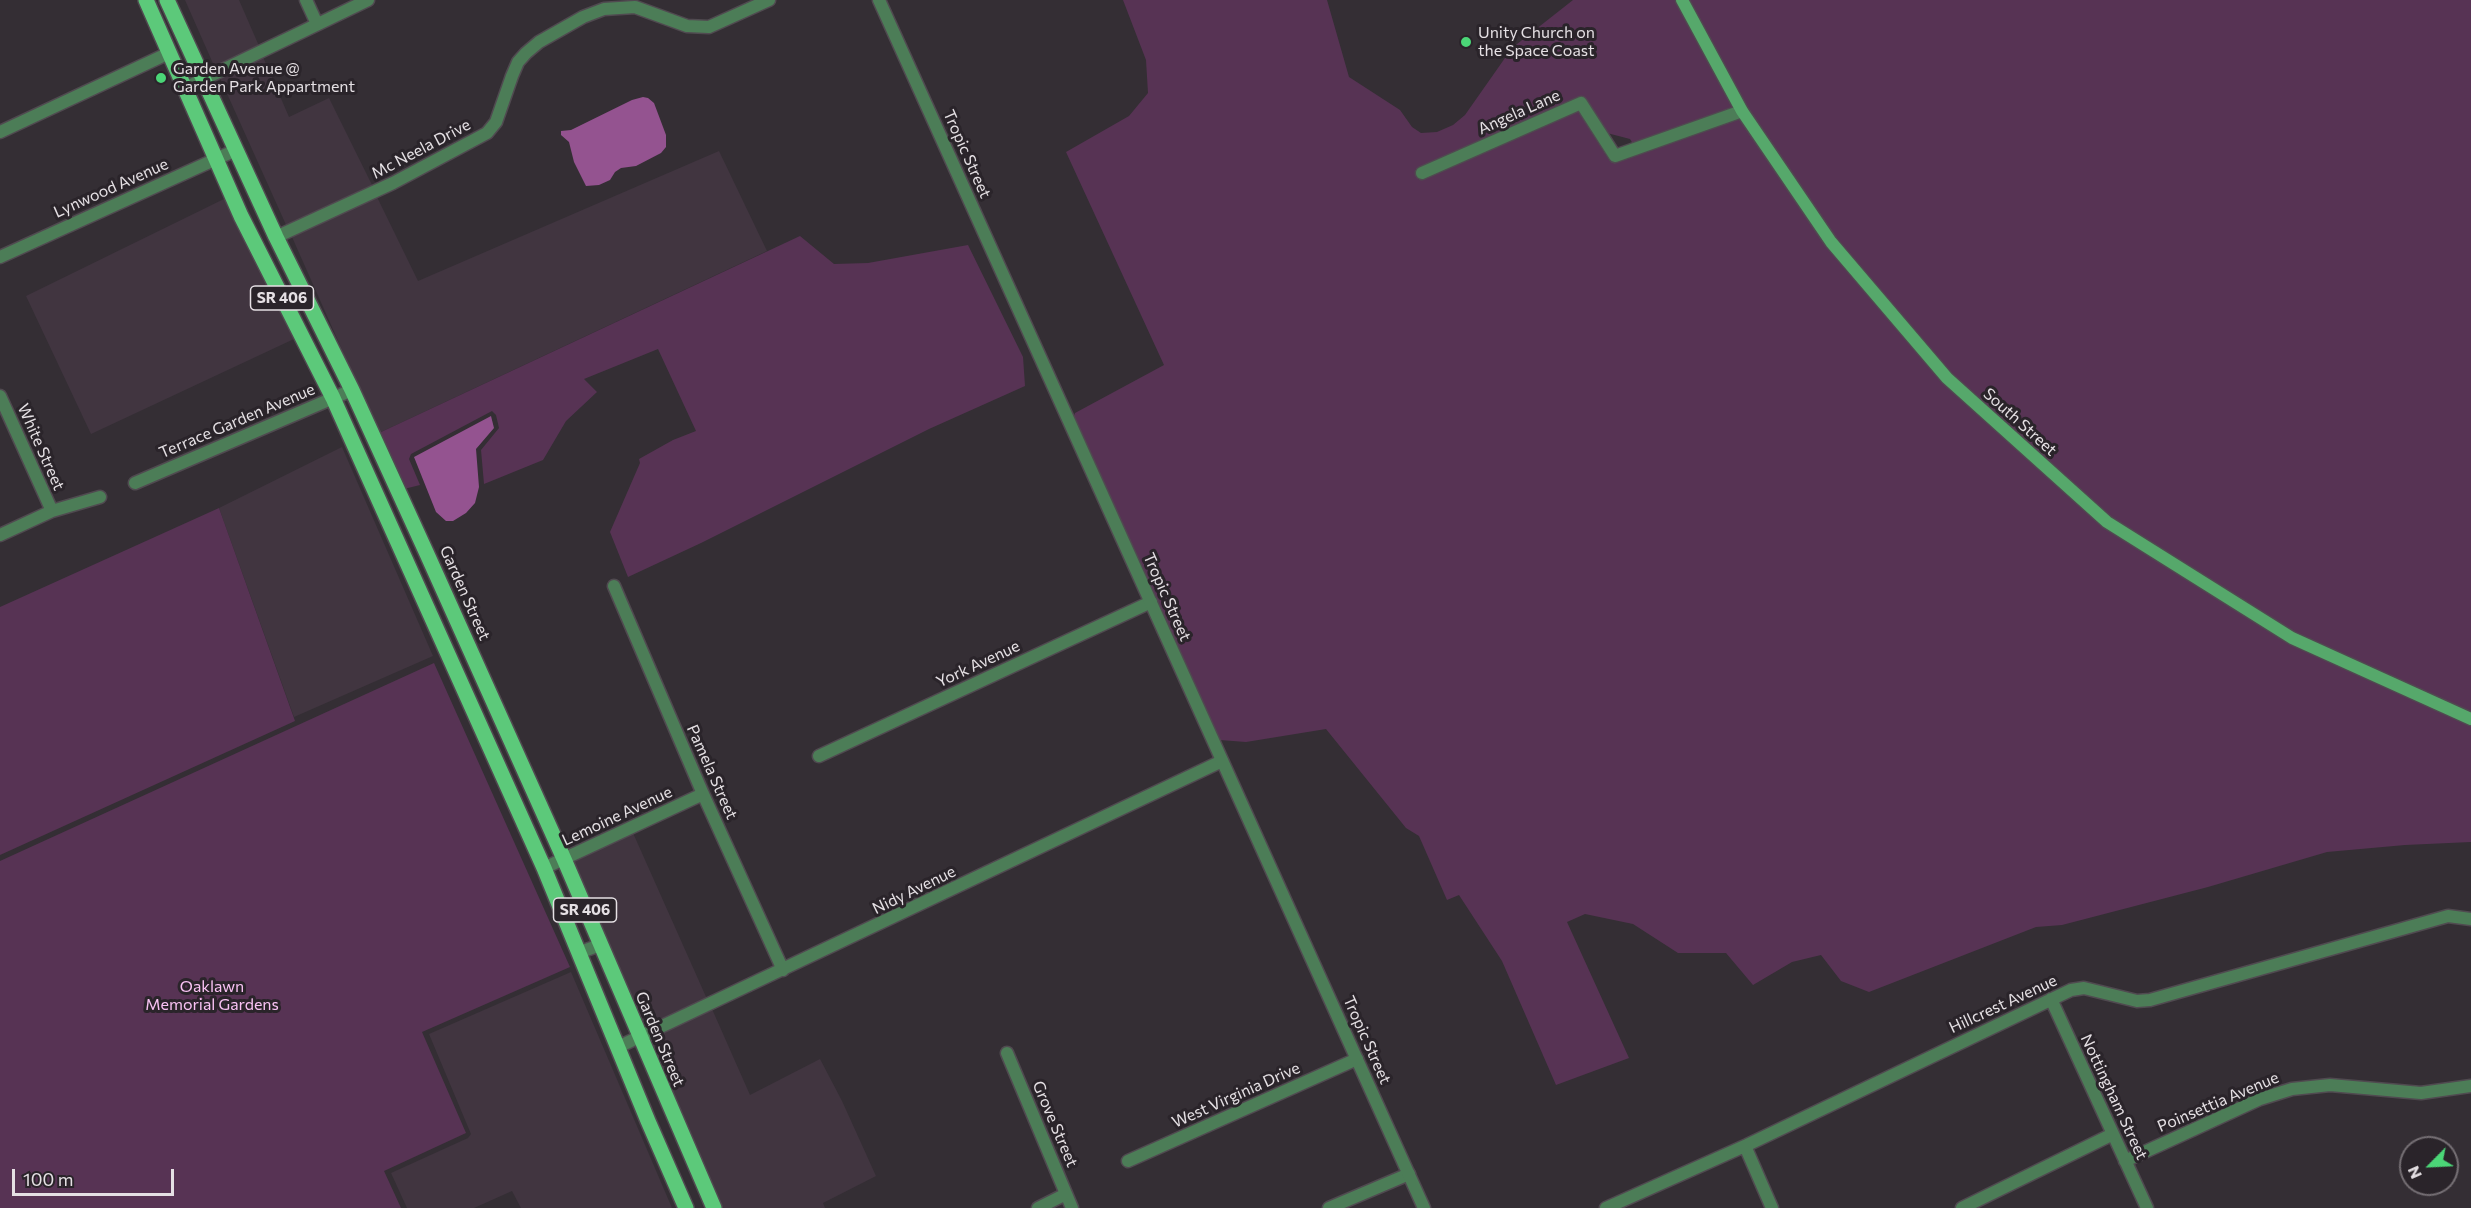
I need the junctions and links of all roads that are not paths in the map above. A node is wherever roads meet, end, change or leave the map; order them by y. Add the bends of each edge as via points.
1 (146, 0) edge
2 (167, 0) edge
3 (306, 0) edge
4 (368, 0) edge
5 (769, 0) edge
6 (879, 0) edge
7 (1682, 0) edge
8 (317, 24) junction
9 (169, 53) junction
10 (203, 80) junction
11 (185, 87) junction
12 (1742, 111) junction
13 (0, 132) edge
14 (236, 150) junction
15 (215, 159) junction
16 (1422, 173) dead end
17 (276, 237) junction
18 (0, 257) edge
19 (352, 390) junction
20 (0, 396) edge
21 (333, 398) junction
22 (135, 483) dead end
23 (100, 497) dead end
24 (52, 511) junction
25 (0, 535) edge
26 (427, 554) junction
27 (407, 563) junction
28 (614, 586) dead end
29 (1151, 602) junction
30 (2471, 719) edge
31 (509, 737) junction
32 (489, 746) junction
33 (819, 756) dead end
34 (1222, 760) junction
35 (703, 794) junction
36 (564, 859) junction
37 (544, 868) junction
38 (2471, 919) edge
39 (600, 945) junction
40 (578, 953) junction
41 (783, 970) junction
42 (2050, 999) junction
43 (639, 1036) junction
44 (618, 1047) junction
45 (1007, 1053) dead end
46 (1357, 1059) junction
47 (2471, 1086) edge
48 (2113, 1134) junction
49 (1745, 1146) junction
50 (1128, 1161) dead end
51 (2125, 1161) junction
52 (1409, 1174) junction
53 (1066, 1194) junction
54 (686, 1208) edge
55 (714, 1208) edge
56 (1038, 1208) edge
57 (1072, 1208) edge
58 (1329, 1208) edge
59 (1424, 1208) edge
60 (1606, 1208) edge
61 (1772, 1208) edge
62 (1962, 1208) edge
63 (2146, 1208) edge

1 - 9 main road, SR 406
2 - 10 main road, Garden Street / SR 406
3 - 8 street
4 - 8 street
5 - 17 street, Mc Neela Drive via 709,27 687,26 635,7 604,9 575,21 538,42 518,62 496,122 487,134
6 - 29 street, Tropic Street
7 - 12 main road, South Street
8 - 10 street
9 - 11 main road, SR 406
9 - 13 street
10 - 11 street
10 - 14 main road, Garden Street / SR 406
11 - 15 main road, SR 406
12 - 16 street, Angela Lane via 1615,156 1581,103
12 - 30 main road, South Street via 1831,242 1947,378 2107,522 2292,638
14 - 15 street, Lynwood Avenue
14 - 17 main road, Garden Street / SR 406
15 - 18 street, Lynwood Avenue
15 - 21 main road, SR 406
17 - 19 main road, Garden Street / SR 406
19 - 21 street, Terrace Garden Avenue
19 - 26 main road, Garden Street / SR 406
20 - 24 street, White Street
21 - 22 street, Terrace Garden Avenue
21 - 27 main road, SR 406
23 - 24 street
24 - 25 street
26 - 27 street
26 - 31 main road, Garden Street / SR 406
27 - 32 main road, SR 406
28 - 35 street, Pamela Street
29 - 33 street, York Avenue
29 - 34 street, Tropic Street
31 - 32 street
31 - 36 main road, Garden Street / SR 406
32 - 37 main road, SR 406
34 - 41 street, Nidy Avenue
34 - 46 street, Tropic Street
35 - 36 street, Lemoine Avenue
35 - 41 street, Pamela Street
36 - 37 street, Lemoine Avenue
36 - 39 main road, Garden Street / SR 406
37 - 40 main road, SR 406
38 - 42 street, Hillcrest Avenue via 2448,916 2150,1000 2137,1001 2084,988
39 - 40 street
39 - 43 main road, Garden Street / SR 406
40 - 44 main road, SR 406
41 - 43 street, Nidy Avenue
42 - 48 street, Nottingham Street
42 - 49 street, Hillcrest Avenue
43 - 44 street, Nidy Avenue
43 - 55 main road, Garden Street / SR 406
44 - 54 main road, SR 406
45 - 53 street, Grove Street
46 - 50 street, West Virginia Drive
46 - 52 street, Tropic Street
47 - 51 street, Poinsettia Avenue via 2421,1093 2330,1085 2292,1089 2260,1099
48 - 51 street, Nottingham Street
48 - 62 street
49 - 60 street, Hillcrest Avenue
49 - 61 street
51 - 63 street, Nottingham Street
52 - 58 street
52 - 59 street, Tropic Street
53 - 56 street
53 - 57 street, Grove Street

